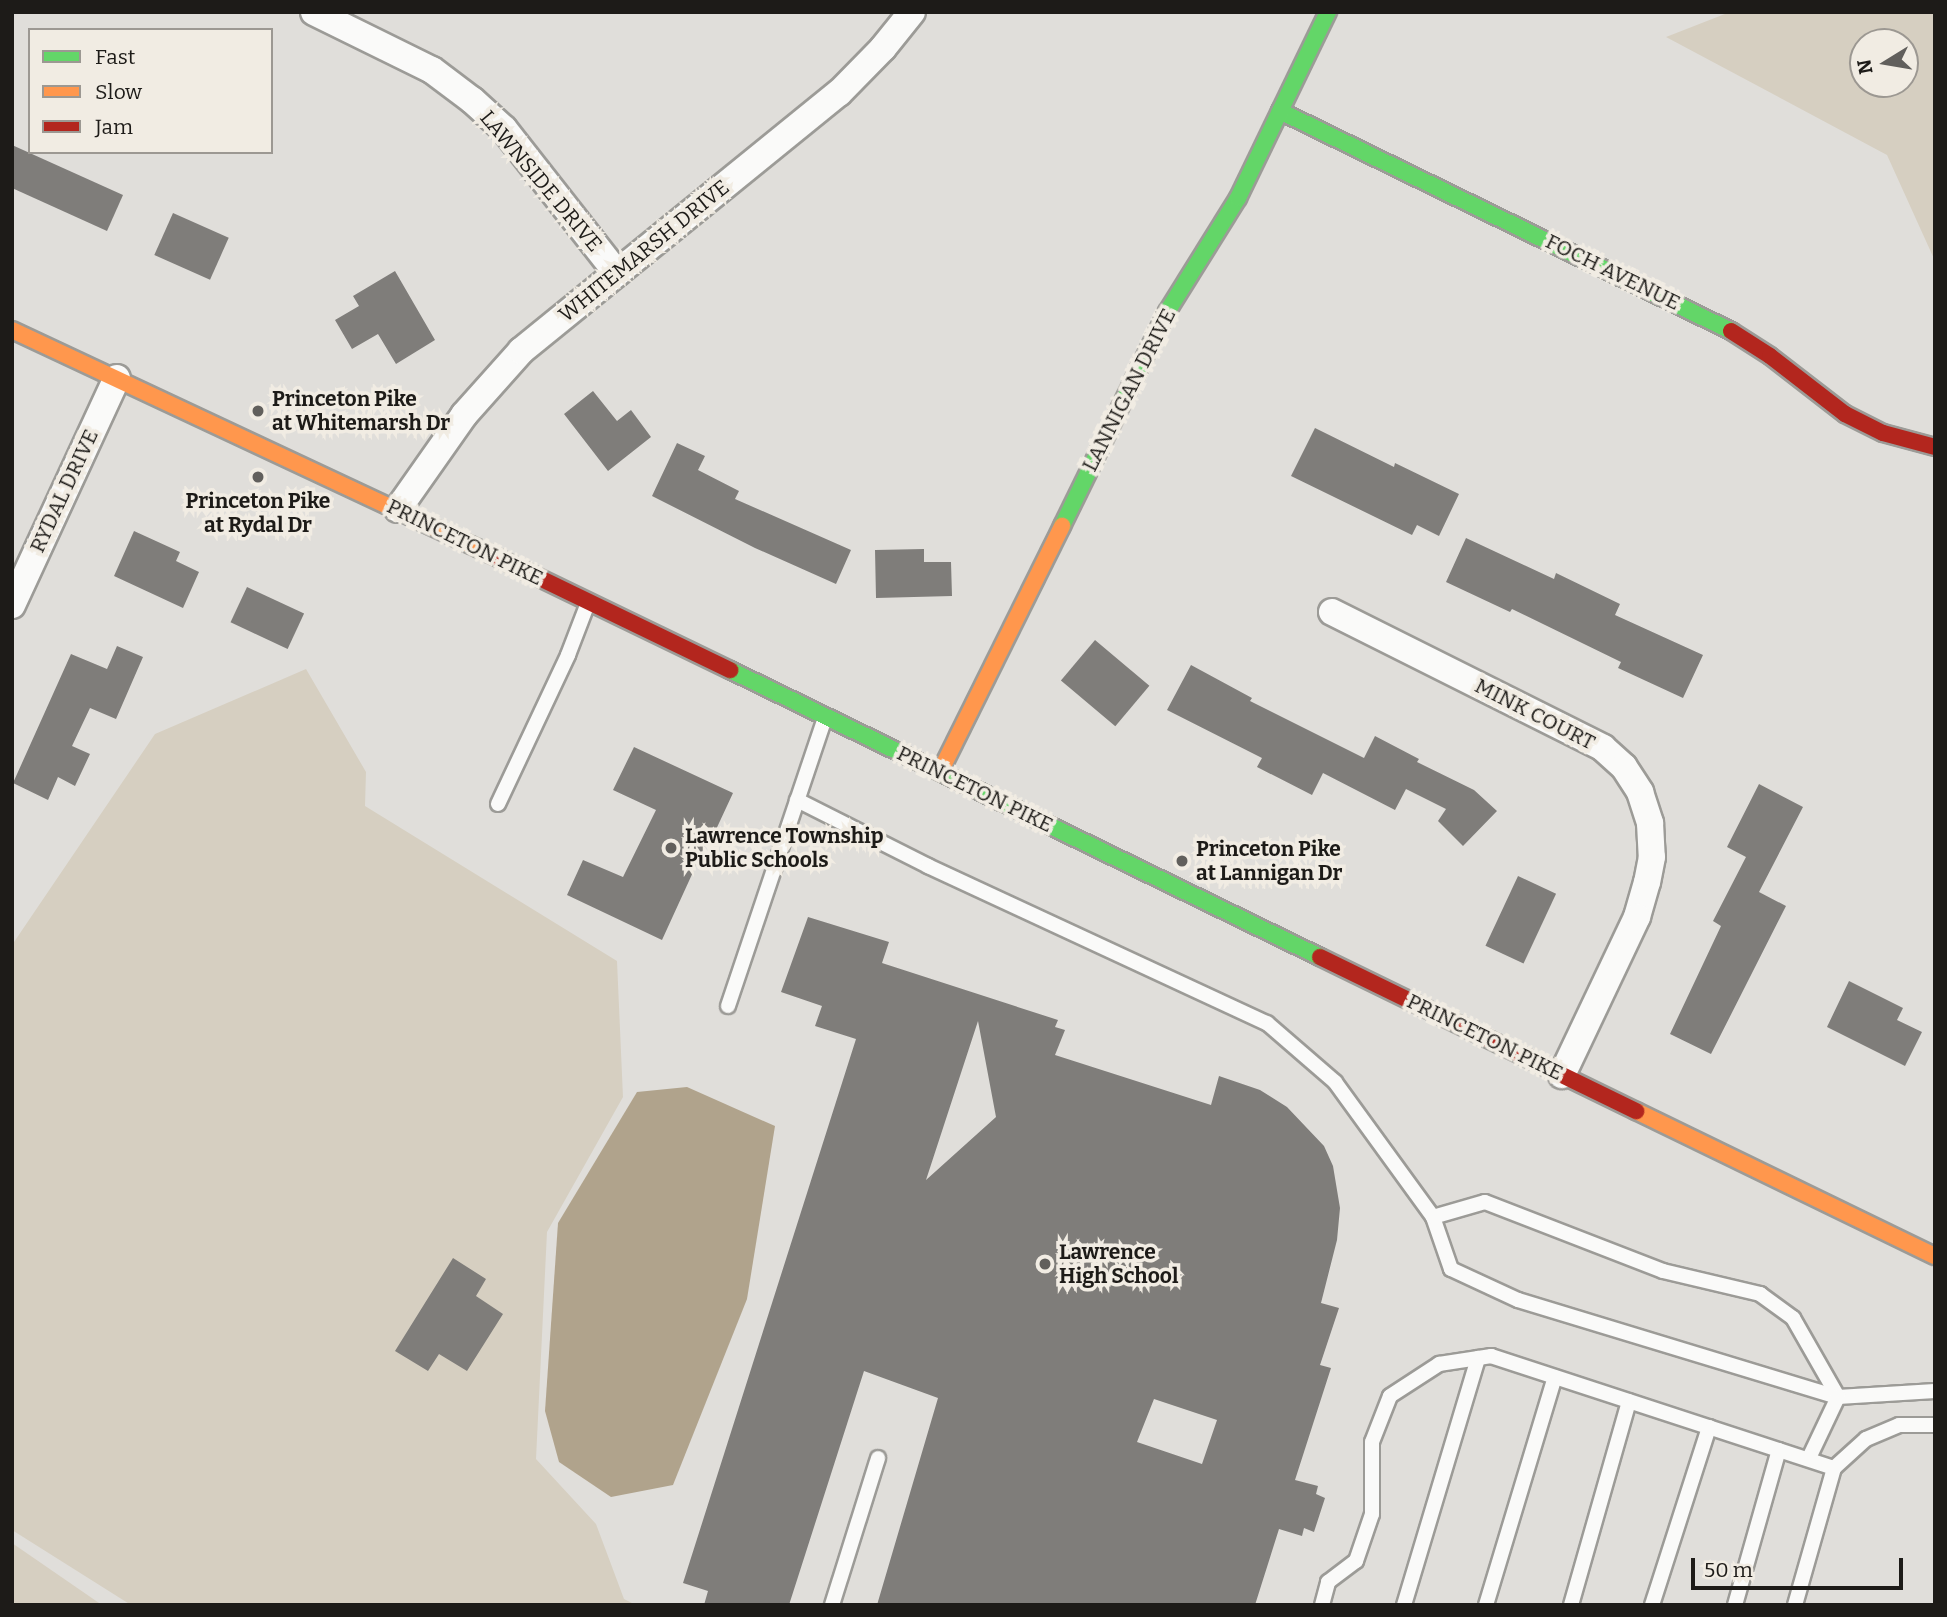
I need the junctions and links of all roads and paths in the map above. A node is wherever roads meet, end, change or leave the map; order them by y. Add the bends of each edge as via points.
1 (314, 12) edge
2 (912, 12) edge
3 (1328, 12) edge
4 (1280, 111) junction
5 (617, 273) junction
6 (12, 330) edge
7 (117, 378) junction
8 (1935, 447) edge
9 (398, 509) junction
10 (588, 601) junction
11 (12, 605) edge
12 (1332, 612) dead end
13 (825, 716) junction
14 (940, 772) junction
15 (797, 800) junction
16 (498, 804) dead end
17 (728, 1006) dead end
18 (1562, 1075) junction
19 (1433, 1217) junction
20 (1935, 1256) edge
21 (1478, 1358) junction
22 (1555, 1377) junction
23 (1935, 1391) edge
24 (1838, 1397) junction
25 (1629, 1401) junction
26 (1933, 1423) edge
27 (1709, 1427) junction
28 (1779, 1450) junction
29 (878, 1458) dead end
30 (1808, 1458) junction
31 (1834, 1468) junction
32 (832, 1605) edge
33 (1322, 1605) edge
34 (1404, 1605) edge
35 (1486, 1605) edge
36 (1570, 1605) edge
37 (1652, 1605) edge
38 (1735, 1605) edge
39 (1795, 1605) edge

1 - 5 street, LAWNSIDE DRIVE via 432,70 472,100 503,130
2 - 5 street, WHITEMARSH DRIVE via 838,93
3 - 4 main road, LANNIGAN DRIVE
4 - 8 main road, FOCH AVENUE via 1719,323 1845,414 1883,433
4 - 14 main road, LANNIGAN DRIVE via 1238,198 1167,312
5 - 9 street, WHITEMARSH DRIVE via 504,368 464,415
6 - 7 main road, PRINCETON PIKE
7 - 9 main road, PRINCETON PIKE
7 - 11 street, RYDAL DRIVE
9 - 10 main road, PRINCETON PIKE
10 - 13 main road, PRINCETON PIKE
10 - 16 lane via 568,655
12 - 18 street, MINK COURT via 1603,748 1624,767 1640,792 1650,823 1652,858 1647,882 1637,917
13 - 14 main road, PRINCETON PIKE
13 - 15 lane
14 - 18 main road, PRINCETON PIKE
15 - 17 lane
15 - 19 lane via 1267,1023 1335,1082
18 - 20 main road, PRINCETON PIKE
19 - 24 lane via 1451,1269 1518,1300
19 - 24 lane via 1485,1202 1663,1271 1760,1294 1793,1318
21 - 22 lane via 1491,1356
21 - 33 lane via 1439,1364 1390,1396 1372,1442 1369,1522 1356,1561 1328,1582
21 - 34 lane
22 - 25 lane
22 - 35 lane
23 - 24 lane
24 - 30 lane
25 - 27 lane
25 - 36 lane
26 - 31 lane via 1899,1425 1866,1439
27 - 28 lane
27 - 37 lane
28 - 30 lane
28 - 38 lane
29 - 32 lane
30 - 31 lane
31 - 39 lane

